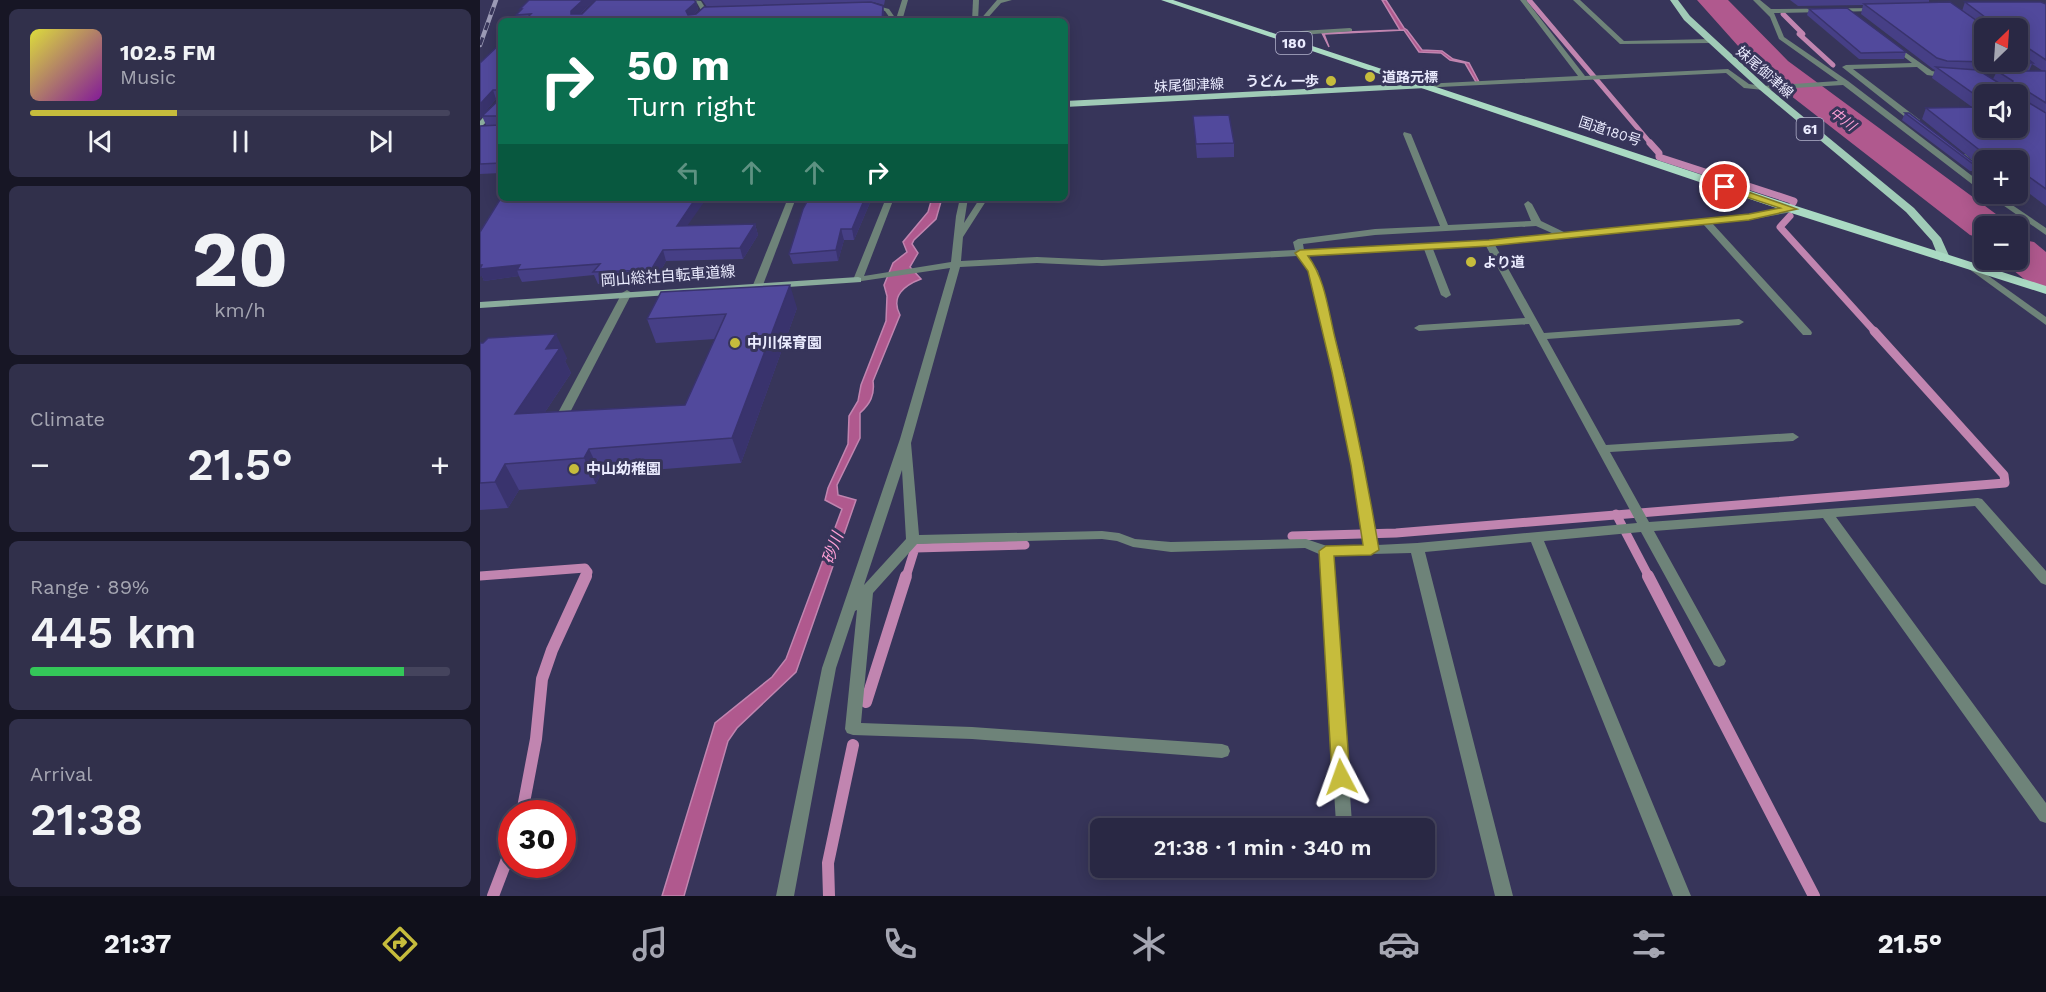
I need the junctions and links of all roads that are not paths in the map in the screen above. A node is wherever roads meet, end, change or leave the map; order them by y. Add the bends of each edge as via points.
1 (694, 0) edge
2 (905, 0) edge
3 (976, 0) edge
4 (1009, 0) edge
5 (1165, 0) edge
6 (1523, 0) edge
7 (1576, 0) edge
8 (1674, 0) edge
9 (1756, 0) edge
10 (1781, 0) edge
11 (862, 6) edge
12 (1882, 9) edge
13 (1793, 10) junction
14 (1848, 10) junction
15 (1771, 11) junction
16 (721, 12) edge
17 (1856, 16) edge
18 (894, 18) edge
19 (898, 18) edge
20 (975, 18) edge
21 (985, 18) edge
22 (1350, 30) dead end
23 (1882, 37) edge
24 (1282, 39) junction
25 (1711, 41) junction
26 (1917, 65) junction
27 (1954, 76) edge
28 (1589, 77) junction
29 (1843, 84) junction
30 (1423, 86) junction
31 (1767, 88) junction
32 (1068, 104) edge
33 (498, 107) edge
34 (1920, 124) edge
35 (480, 126) edge
36 (1407, 134) dead end
37 (1957, 153) edge
38 (1974, 166) edge
39 (1974, 182) edge
40 (791, 201) edge
41 (889, 201) edge
42 (964, 201) edge
43 (982, 201) edge
44 (1528, 204) dead end
45 (2007, 205) edge
46 (1792, 209) junction
47 (1705, 221) junction
48 (1537, 223) junction
49 (1444, 228) junction
50 (2046, 232) edge
51 (1563, 235) junction
52 (958, 242) junction
53 (1489, 243) junction
54 (1427, 246) junction
55 (1300, 253) junction
56 (1944, 258) junction
57 (950, 264) junction
58 (1972, 267) junction
59 (858, 280) junction
60 (758, 285) junction
61 (2046, 290) edge
62 (627, 293) junction
63 (1446, 295) dead end
64 (480, 305) edge
65 (1532, 321) junction
66 (1739, 322) dead end
67 (2046, 322) edge
68 (1419, 328) dead end
69 (1807, 333) dead end
70 (1540, 336) junction
71 (557, 425) edge
72 (1792, 437) dead end
73 (906, 439) junction
74 (1602, 450) junction
75 (1826, 513) junction
76 (1637, 520) junction
77 (1536, 537) junction
78 (1369, 538) junction
79 (913, 540) junction
80 (1417, 548) junction
81 (1326, 551) junction
82 (2046, 580) edge
83 (866, 592) junction
84 (849, 610) junction
85 (1719, 661) dead end
86 (1222, 751) dead end
87 (2046, 816) edge
88 (1344, 818) edge
89 (785, 896) edge
90 (1504, 896) edge
91 (1682, 896) edge

1 - 16 street via 699,2 701,14
2 - 19 street
3 - 20 street
4 - 21 street via 999,1
5 - 24 highway, 国道180号 / 180
6 - 28 street
7 - 25 street via 1622,43
8 - 25 main road, 妹尾御津線 / 61
9 - 15 street
10 - 13 street
11 - 18 street via 882,8
12 - 14 street
13 - 14 street
13 - 15 street
14 - 17 street
15 - 29 street via 1781,38
22 - 24 street via 1301,33
23 - 26 street
24 - 30 highway, 国道180号 / 180
25 - 31 main road, 妹尾御津線 / 61
26 - 27 street via 1930,73
26 - 34 street via 1846,67
28 - 30 street
28 - 31 street via 1728,71 1747,86
29 - 31 street
29 - 39 street
30 - 32 main road, 妹尾御津線
30 - 46 highway, 国道180号 / 180
31 - 56 main road, 妹尾御津線 / 61 via 1910,210 1937,240
33 - 35 main road
36 - 49 street
37 - 38 street
40 - 60 street
41 - 59 street
42 - 52 street
43 - 52 street
44 - 48 street
45 - 50 street
46 - 47 street
46 - 56 highway, 国道180号 / 180
47 - 51 street
47 - 69 street
48 - 49 street
48 - 51 street
49 - 55 street via 1298,242
51 - 53 street
52 - 57 street
53 - 54 street
53 - 65 street
54 - 55 street
54 - 63 street
55 - 57 street via 1102,263 1037,260
55 - 78 street via 1313,271 1358,465
56 - 58 highway, 国道180号 / 180
57 - 59 street
57 - 73 street
58 - 61 highway, 国道180号 / 180
58 - 67 street
59 - 60 main road, 岡山総社自転車道線
60 - 62 main road, 岡山総社自転車道線
62 - 64 main road, 岡山総社自転車道線
62 - 71 street
65 - 68 street
65 - 70 street
66 - 70 street
70 - 74 street
72 - 74 street
73 - 79 street
73 - 84 street
74 - 76 street
75 - 76 street
75 - 82 street via 1978,502
75 - 87 street
76 - 77 street via 1616,530
76 - 85 street
77 - 80 street
77 - 91 street
78 - 80 street
78 - 81 street
79 - 81 street via 1102,535 1172,548 1306,543
79 - 83 street
80 - 90 street
81 - 88 street
83 - 84 street
83 - 86 street via 853,729
84 - 89 street via 829,668

